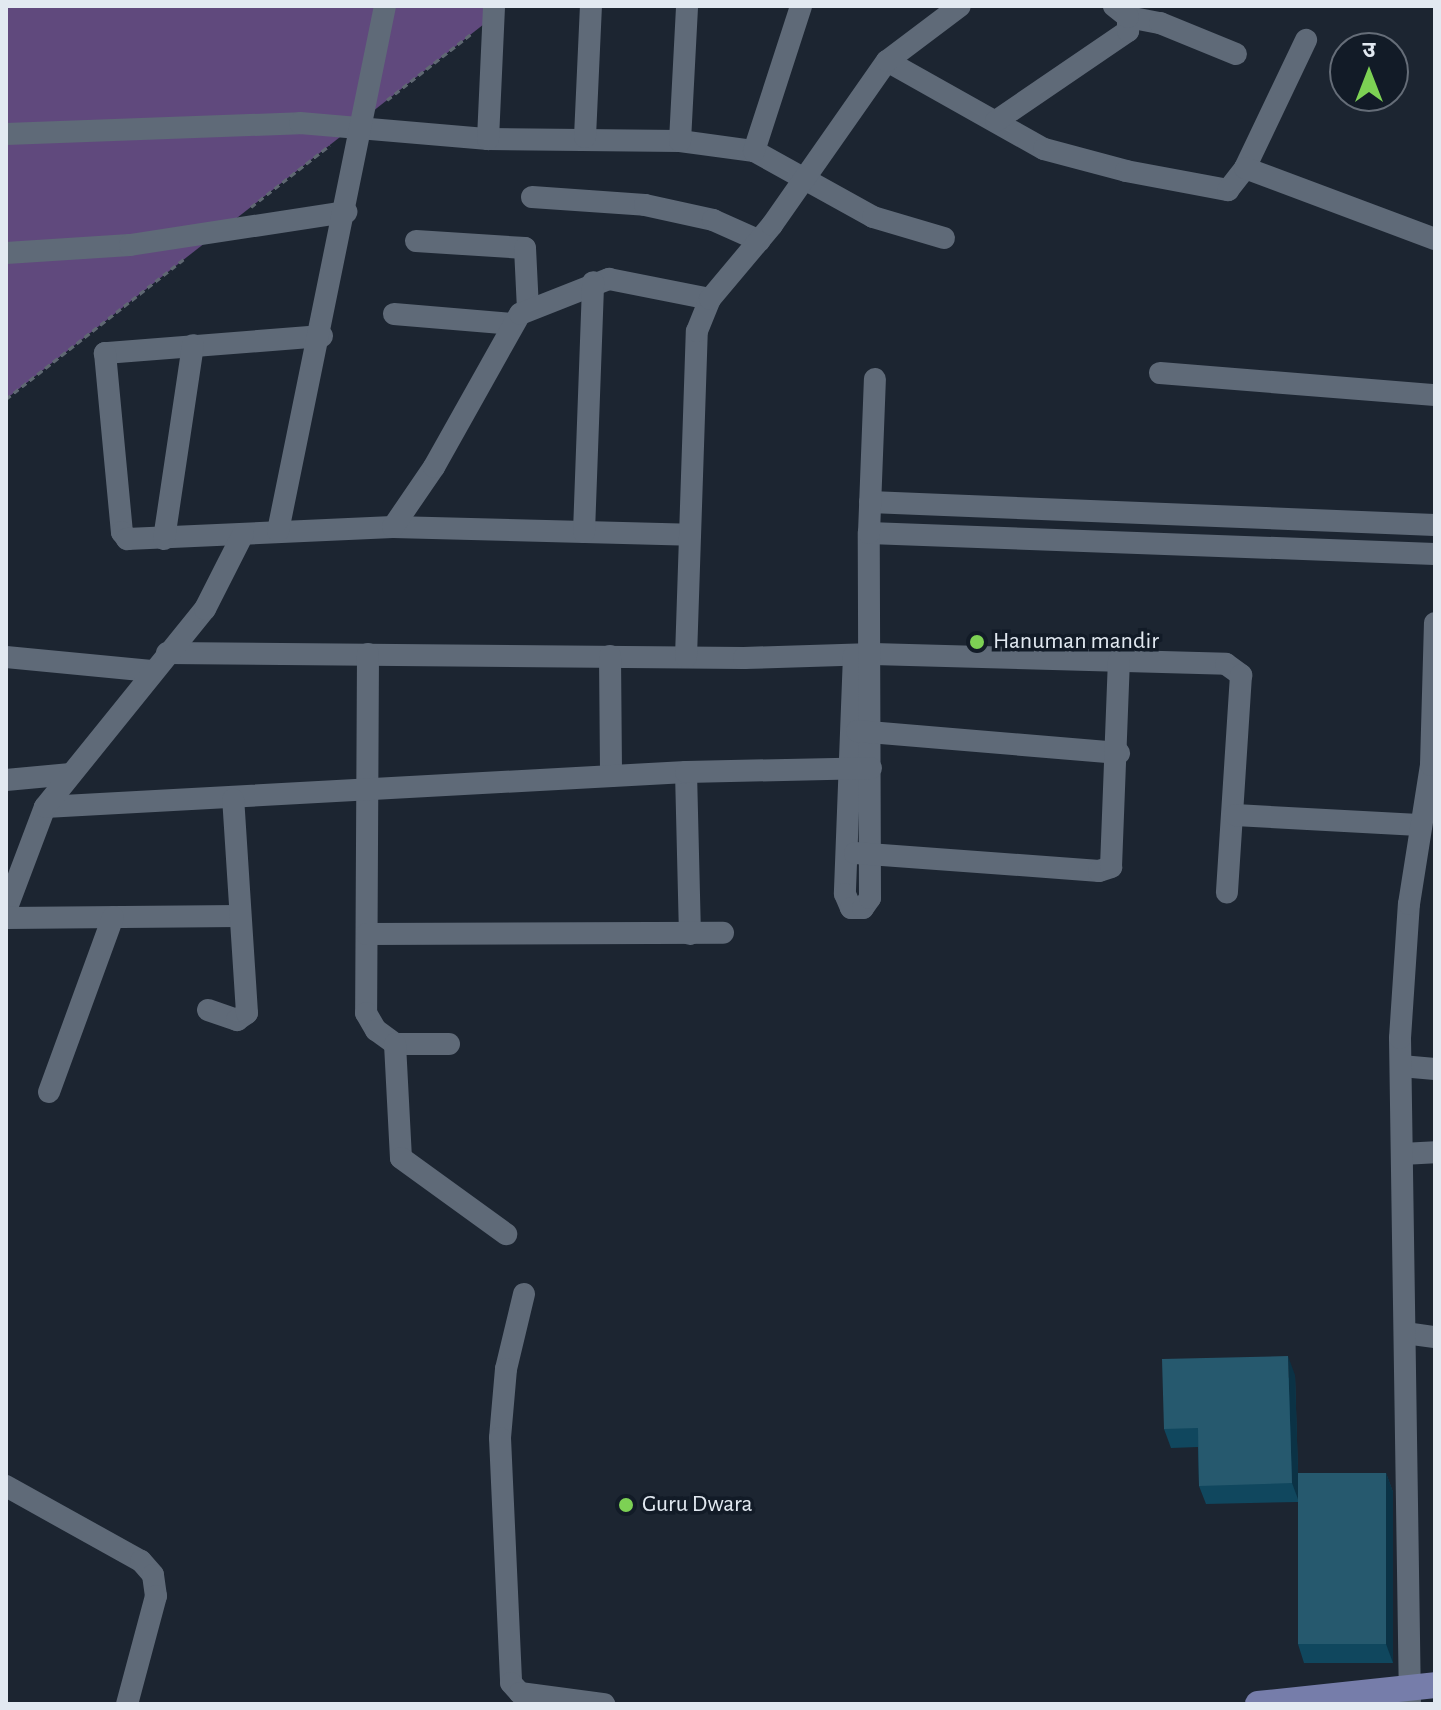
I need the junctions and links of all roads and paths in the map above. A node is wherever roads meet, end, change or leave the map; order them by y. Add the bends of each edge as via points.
1 (385, 6) edge
2 (494, 6) edge
3 (591, 6) edge
4 (687, 6) edge
5 (801, 6) edge
6 (959, 6) edge
7 (1121, 12) edge
8 (482, 26) dead end
9 (1306, 40) dead end
10 (1236, 54) dead end
11 (887, 61) junction
12 (381, 104) dead end
13 (996, 121) junction
14 (361, 131) junction
15 (6, 134) edge
16 (585, 137) junction
17 (488, 139) junction
18 (680, 141) junction
19 (331, 144) dead end
20 (754, 151) junction
21 (1245, 168) junction
22 (803, 183) junction
23 (532, 197) dead end
24 (244, 212) dead end
25 (346, 212) junction
26 (944, 238) dead end
27 (1435, 239) edge
28 (416, 241) dead end
29 (760, 241) junction
30 (194, 252) dead end
31 (6, 253) edge
32 (593, 282) junction
33 (710, 299) junction
34 (394, 314) dead end
35 (520, 317) junction
36 (322, 336) junction
37 (193, 345) junction
38 (1160, 373) dead end
39 (875, 379) dead end
40 (1435, 395) edge
41 (6, 399) edge
42 (870, 502) junction
43 (1435, 525) edge
44 (393, 527) junction
45 (278, 531) junction
46 (584, 532) junction
47 (869, 533) junction
48 (243, 534) junction
49 (690, 535) junction
50 (164, 539) junction
51 (1435, 554) edge
52 (1435, 623) edge
53 (167, 653) junction
54 (368, 654) junction
55 (863, 654) junction
56 (610, 656) junction
57 (6, 657) edge
58 (686, 657) junction
59 (1119, 661) junction
60 (151, 671) junction
61 (861, 731) junction
62 (1119, 753) junction
63 (1433, 764) edge
64 (848, 768) junction
65 (871, 768) junction
66 (686, 772) junction
67 (71, 774) junction
68 (611, 776) junction
69 (6, 780) edge
70 (364, 792) junction
71 (233, 799) junction
72 (45, 807) junction
73 (1235, 815) junction
74 (1419, 825) junction
75 (856, 853) junction
76 (1227, 893) dead end
77 (6, 910) edge
78 (239, 916) junction
79 (113, 917) junction
80 (6, 918) edge
81 (723, 933) dead end
82 (367, 934) junction
83 (690, 934) junction
84 (208, 1010) dead end
85 (395, 1044) junction
86 (449, 1044) dead end
87 (1401, 1066) junction
88 (1435, 1069) edge
89 (49, 1092) dead end
90 (1435, 1152) edge
91 (1402, 1154) junction
92 (506, 1234) dead end
93 (524, 1294) dead end
94 (1405, 1333) junction
95 (1435, 1337) edge
96 (6, 1486) edge
97 (1419, 1691) edge
98 (127, 1704) edge
99 (604, 1704) edge
100 (1258, 1704) edge

1 - 14 street
2 - 17 street
3 - 16 street
4 - 18 street
5 - 20 street
6 - 11 street
7 - 10 street
7 - 13 street via 1128,31
8 - 12 path
9 - 21 street
11 - 13 street
11 - 22 street
13 - 21 street via 1050,151 1214,189 1228,190
14 - 15 street via 300,123
14 - 17 street
14 - 25 street
16 - 17 street
16 - 18 street
18 - 20 street
19 - 24 path
20 - 22 street
21 - 27 street
22 - 26 street via 873,217
22 - 29 street
23 - 29 street via 645,205 713,220
25 - 31 street via 130,245
25 - 36 street
28 - 35 street via 525,248
29 - 33 street
30 - 41 path
32 - 33 street via 627,278
32 - 35 street
32 - 46 street
33 - 49 street via 697,331 694,365
34 - 35 street
35 - 44 street via 434,467
36 - 37 street
36 - 45 street
37 - 50 street
37 - 50 street via 112,350 102,360 122,532 127,539
38 - 40 street
39 - 42 street
42 - 43 street
42 - 47 street
44 - 45 street
44 - 46 street
45 - 48 street
46 - 49 street
47 - 51 street
47 - 55 street
48 - 50 street
48 - 53 street via 205,609
49 - 58 street
52 - 63 street
53 - 54 street
53 - 60 street
54 - 56 street
54 - 70 street
55 - 58 street
55 - 59 street
55 - 61 street
56 - 58 street
56 - 68 street
57 - 60 street
59 - 62 street
59 - 73 street via 1226,664 1241,675
60 - 67 street
61 - 62 street
61 - 64 street
61 - 65 street
62 - 75 street via 1113,859 1106,870
63 - 74 street
64 - 65 street
64 - 66 street
64 - 75 street
65 - 75 street
66 - 68 street
66 - 83 street
67 - 69 street
67 - 72 street
68 - 70 street
70 - 71 street
70 - 82 street
71 - 72 street
71 - 78 street
72 - 77 street
73 - 74 street
73 - 76 street
74 - 87 street via 1409,904
78 - 79 street
78 - 84 street via 246,1018
79 - 80 street
79 - 89 street
81 - 83 street
82 - 83 street
82 - 85 street via 366,1013 376,1030
85 - 86 street
85 - 92 street via 401,1158
87 - 88 street
87 - 91 street
90 - 91 street
91 - 94 street
93 - 99 street via 506,1369 500,1438 511,1683 520,1693
94 - 95 street
94 - 97 street
96 - 98 street via 141,1561 153,1575 156,1596
97 - 100 main road

